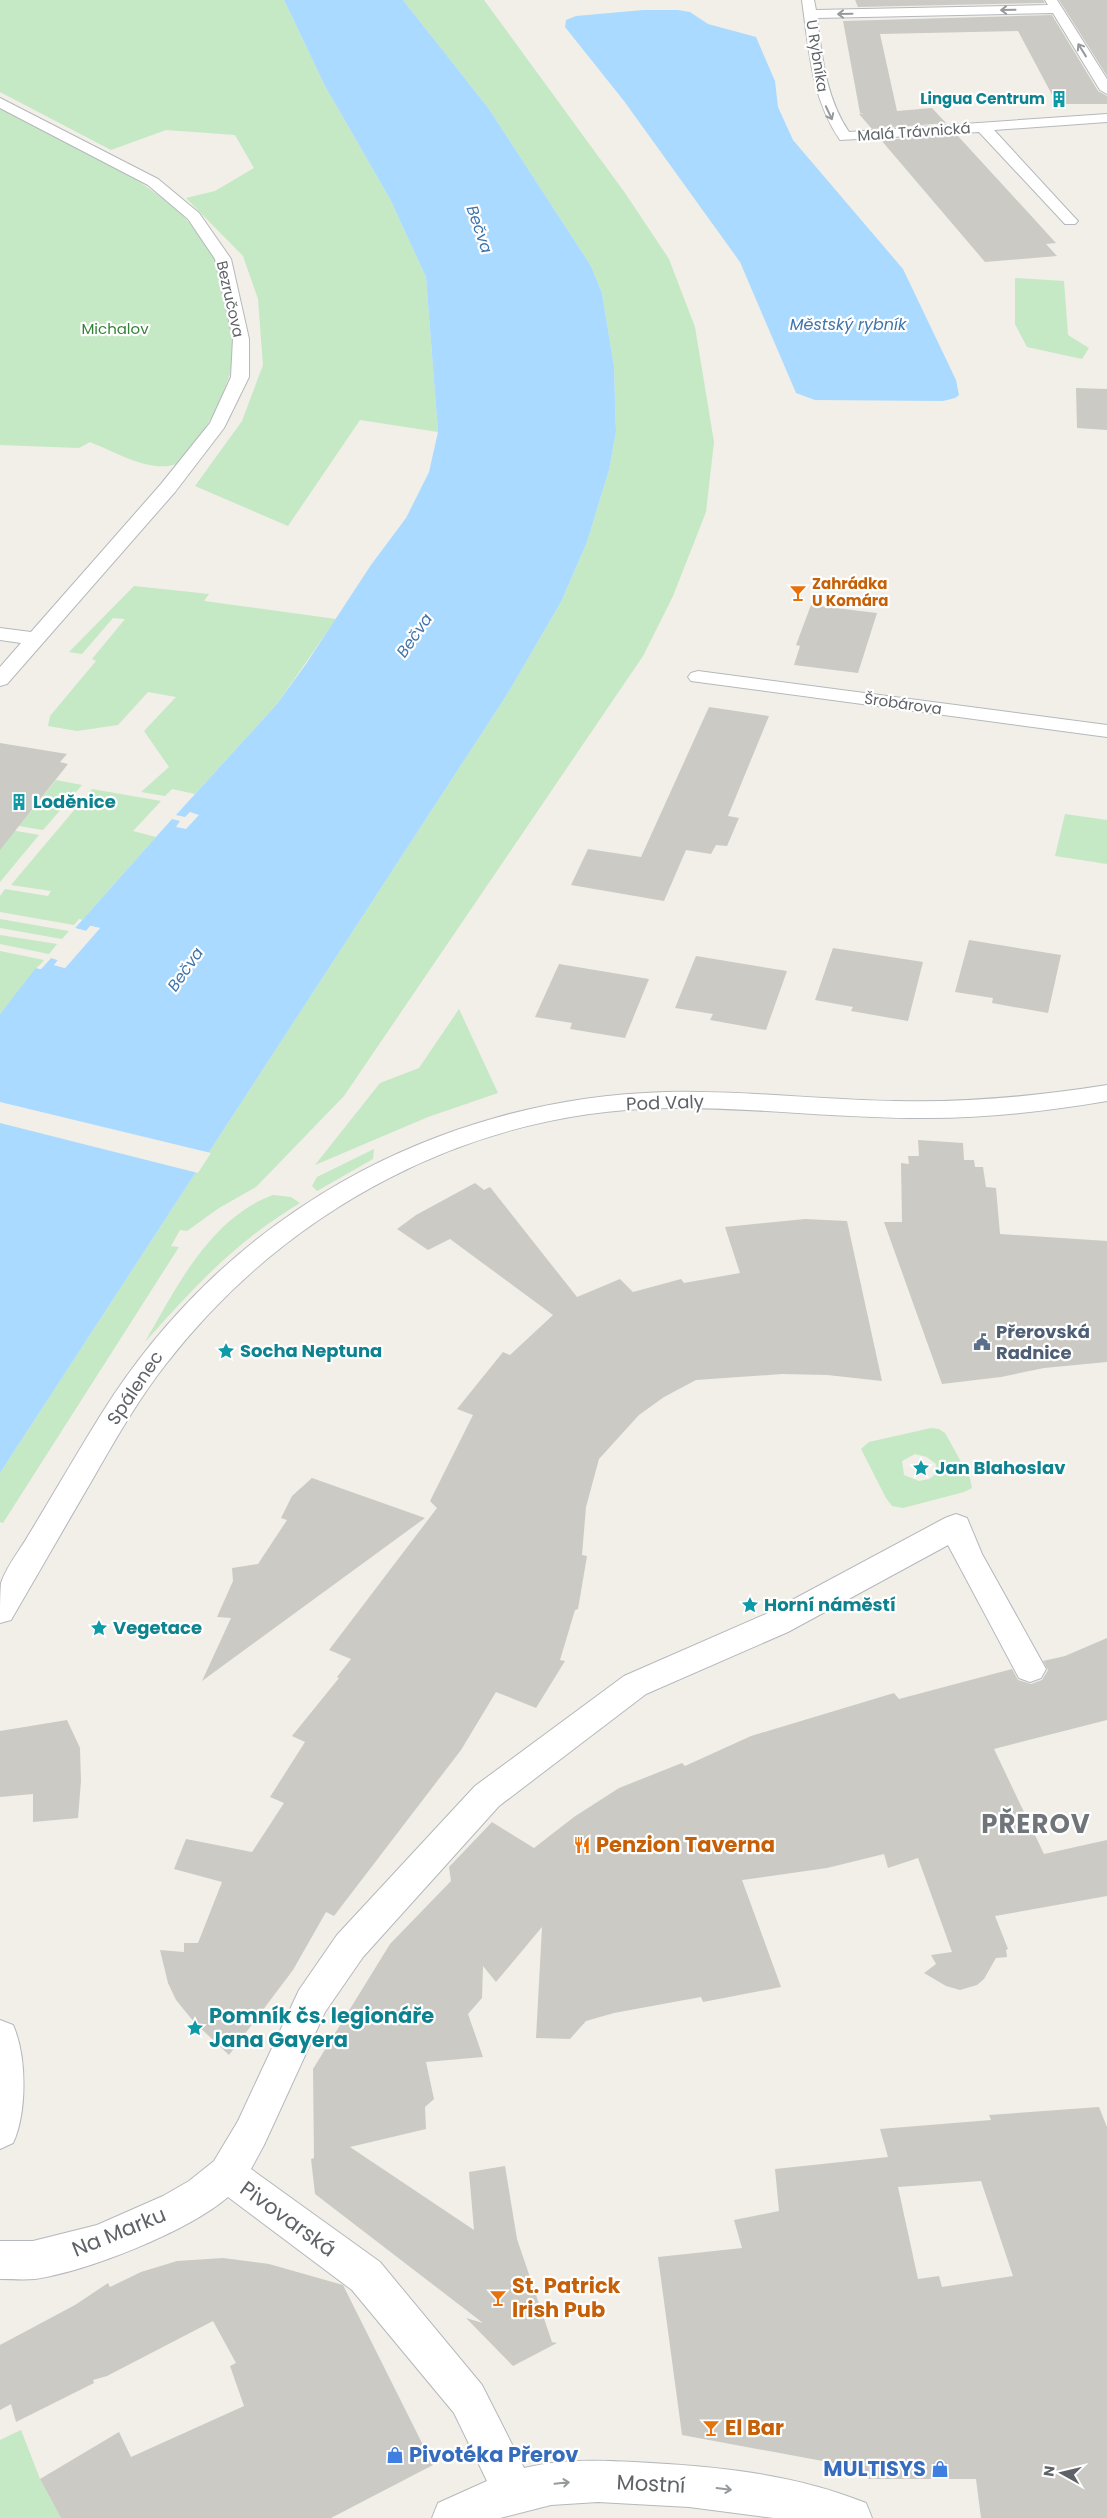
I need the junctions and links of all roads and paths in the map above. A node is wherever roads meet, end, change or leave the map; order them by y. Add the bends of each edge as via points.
1 (808, 0) edge
2 (1054, 4) edge
3 (811, 14) junction
4 (1107, 90) edge
5 (0, 102) edge
6 (1107, 118) edge
7 (983, 126) junction
8 (845, 137) joint
9 (1070, 221) dead end
10 (0, 634) edge
11 (35, 639) junction
12 (698, 677) dead end
13 (0, 680) edge
14 (1107, 731) edge
15 (1107, 1094) edge
16 (319, 1206) joint
17 (0, 1612) edge
18 (1030, 1668) dead end
19 (0, 2038) edge
20 (0, 2131) edge
21 (227, 2174) junction
22 (0, 2260) edge
23 (514, 2492) junction
24 (453, 2518) edge
25 (851, 2518) edge

1 - 3 street, U Rybníka
2 -> 3 street
4 -> 2 street
3 -> 8 street, U Rybníka via 824,101
5 - 11 street, Bezručova via 153,182 194,216 223,259 241,339 240,377 218,424 168,488
6 - 7 street, Malá Trávnická
7 - 8 street, Malá Trávnická
7 - 9 street, Malá Trávnická
10 - 11 street
11 - 13 street, Bezručova
12 - 14 street, Šrobárova
15 - 16 street, Pod Valy via 1031,1104 928,1110 664,1100 590,1107 474,1131 419,1153
16 - 17 street, Spálenec via 228,1279 158,1353 122,1403
18 - 21 street, Pivovarská via 967,1555 956,1526 777,1623 635,1685 487,1796 350,1946 312,2001 251,2133
19 - 20 street via 5,2086
21 - 22 street, Na Marku via 203,2194 177,2209 100,2243 33,2260
21 - 23 street, Pivovarská via 366,2276 468,2399
23 - 24 street, Mostní
23 -> 25 street, Mostní via 572,2482 664,2484 754,2493 804,2503

